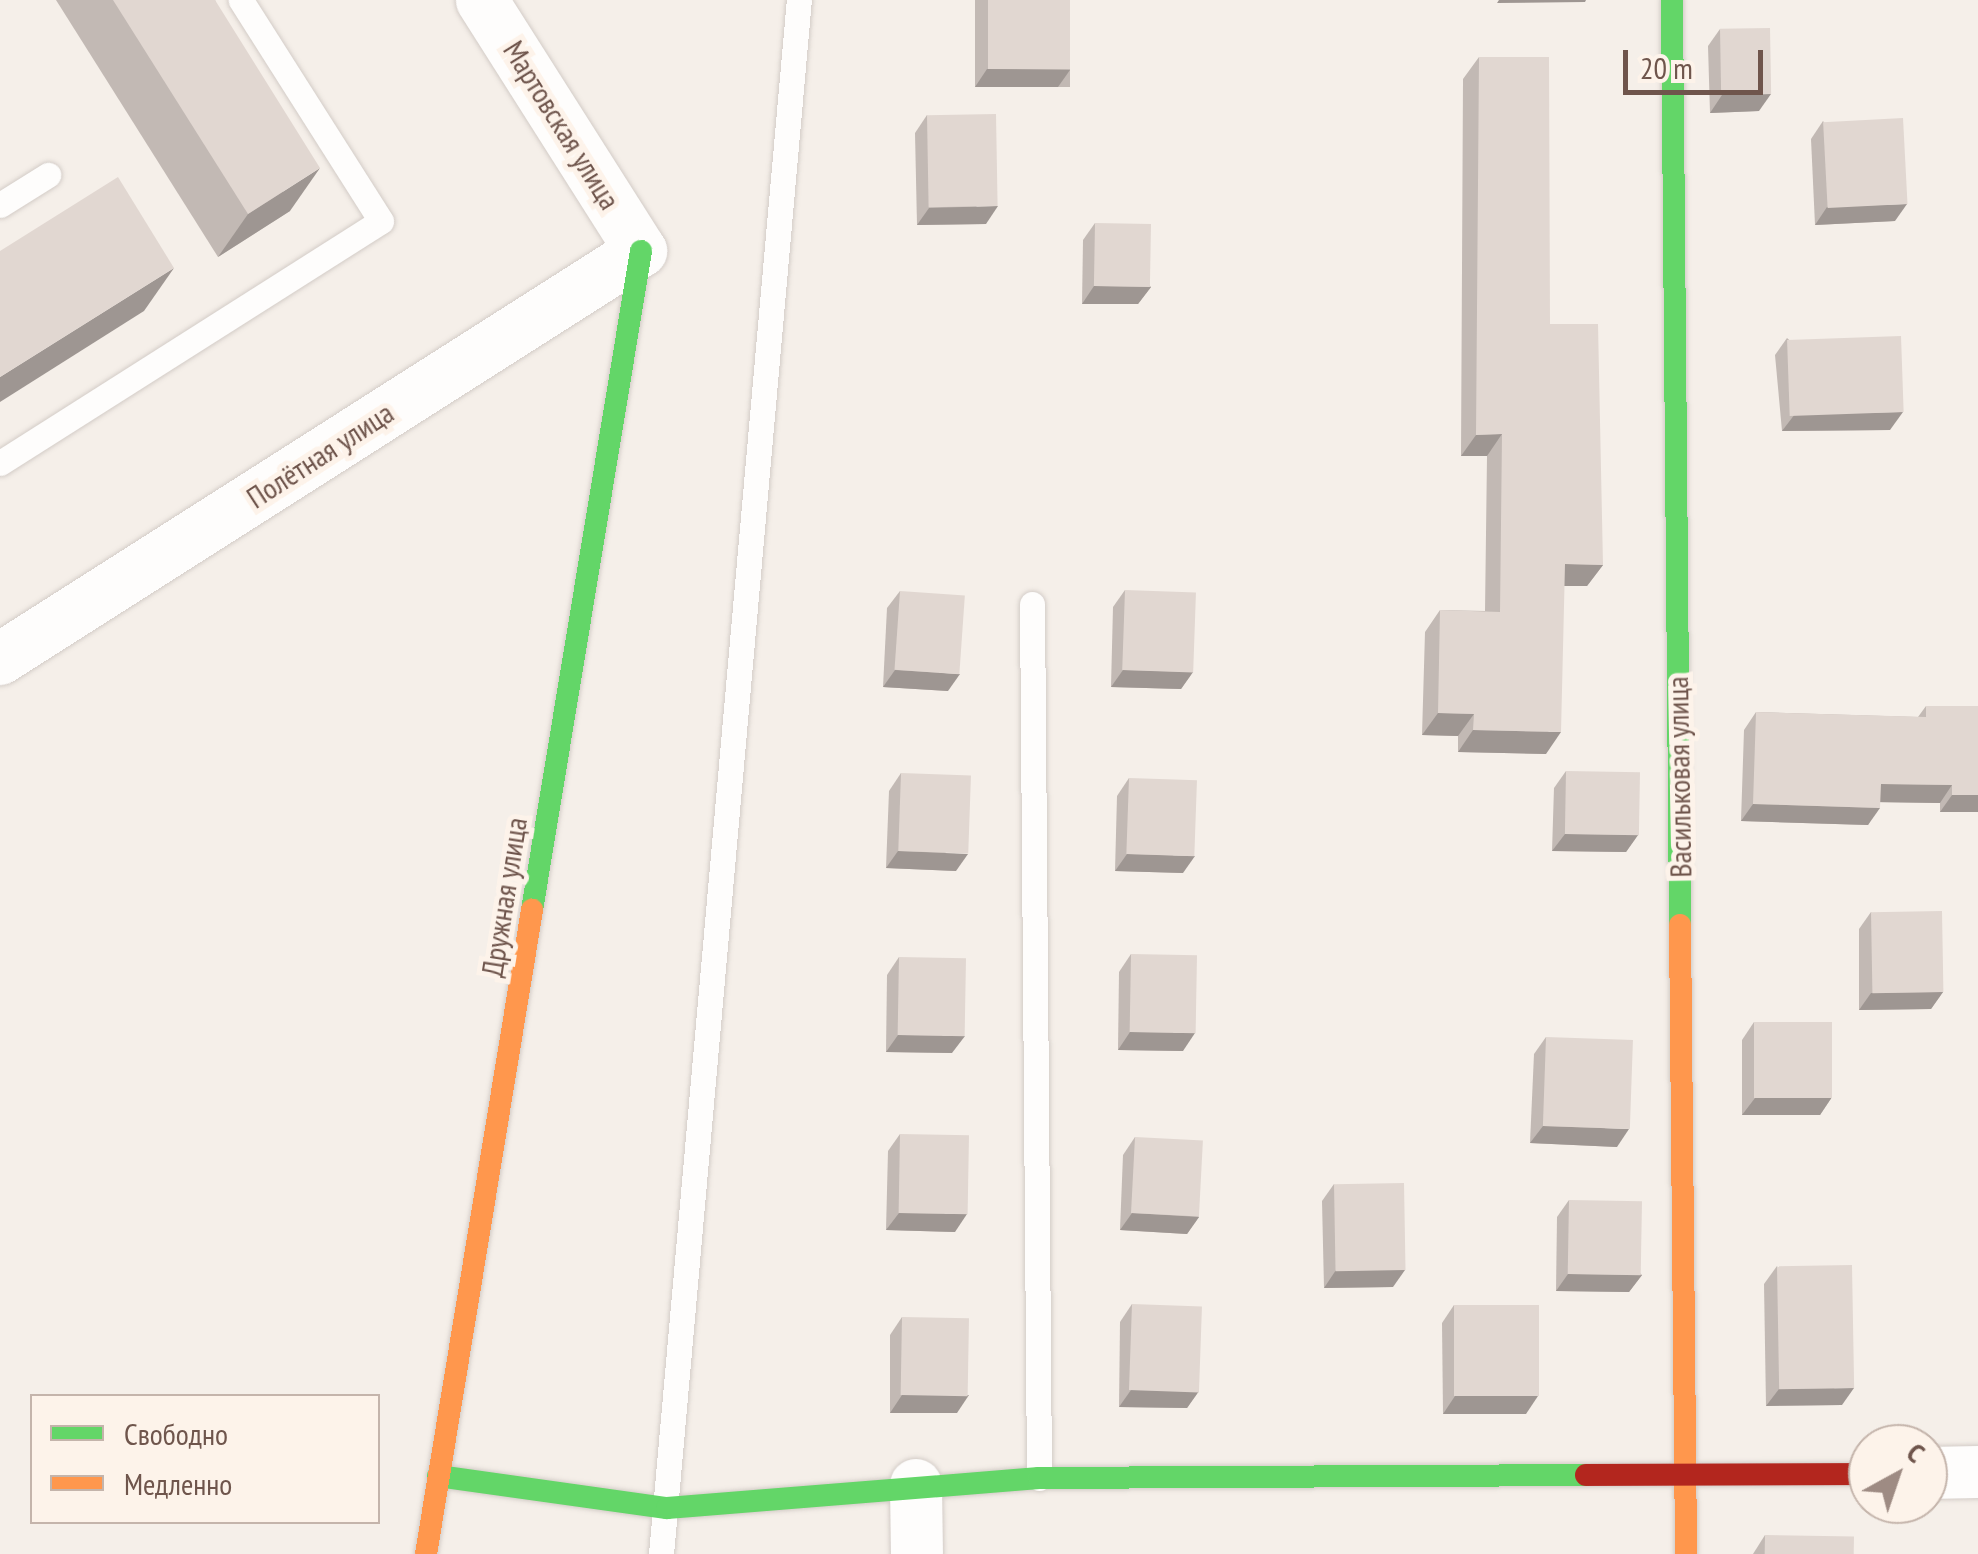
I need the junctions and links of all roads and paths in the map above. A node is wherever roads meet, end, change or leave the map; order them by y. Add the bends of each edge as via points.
1 (240, 0) edge
2 (482, 0) edge
3 (800, 0) edge
4 (1672, 0) edge
5 (48, 175) dead end
6 (0, 205) edge
7 (640, 251) junction
8 (0, 463) edge
9 (1032, 604) dead end
10 (0, 660) edge
11 (1978, 1472) edge
12 (1948, 1473) edge
13 (1848, 1475) edge
14 (438, 1476) junction
15 (1039, 1478) junction
16 (1686, 1479) junction
17 (916, 1485) junction
18 (667, 1508) junction
19 (426, 1554) edge
20 (661, 1554) edge
21 (916, 1554) edge
22 (1686, 1554) edge

1 - 8 lane via 381,221
2 - 7 street, Мартовская улица
3 - 18 lane
4 - 16 street, Васильковая улица
5 - 6 lane
7 - 10 street, Полётная улица
7 - 14 street, Дружная улица
9 - 15 lane
11 - 12 street
13 - 16 street
14 - 18 street
14 - 19 street, Дружная улица
15 - 16 street
15 - 17 street
16 - 22 street, Васильковая улица
17 - 18 street
17 - 21 street
18 - 20 lane

